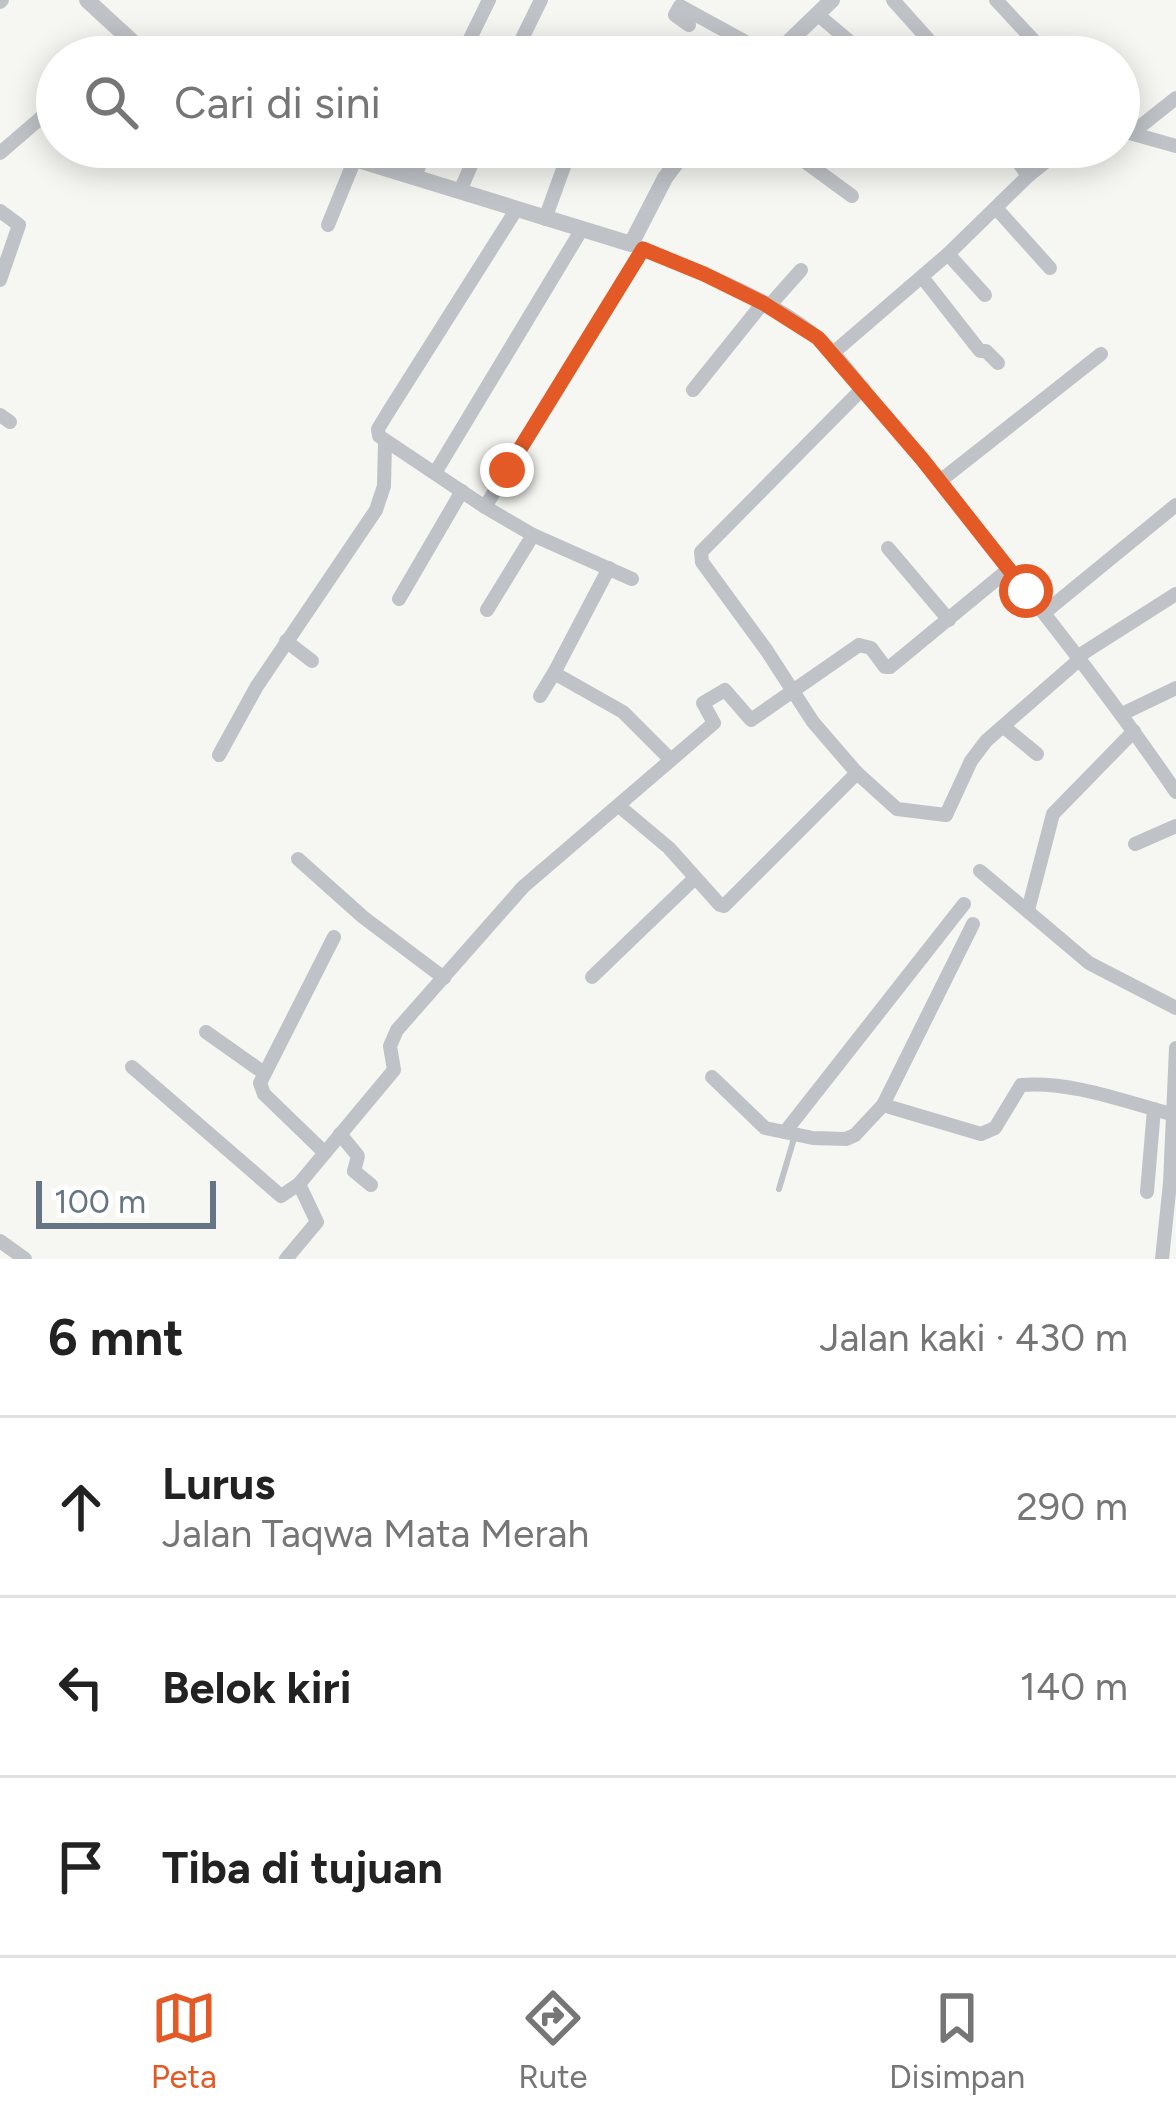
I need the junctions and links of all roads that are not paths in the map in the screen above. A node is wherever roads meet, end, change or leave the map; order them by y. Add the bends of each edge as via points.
1 (87, 0) edge
2 (489, 0) edge
3 (541, 0) edge
4 (832, 0) edge
5 (893, 0) edge
6 (996, 0) edge
7 (817, 14) junction
8 (689, 25) dead end
9 (126, 36) edge
10 (471, 36) edge
11 (521, 36) edge
12 (735, 36) edge
13 (794, 36) edge
14 (843, 36) edge
15 (925, 36) edge
16 (1030, 36) edge
17 (1176, 98) edge
18 (36, 122) edge
19 (1140, 122) edge
20 (1140, 136) edge
21 (1176, 146) edge
22 (0, 153) edge
23 (357, 168) edge
24 (392, 168) edge
25 (419, 168) edge
26 (470, 168) edge
27 (564, 168) edge
28 (672, 168) edge
29 (813, 168) edge
30 (1022, 168) edge
31 (1038, 168) edge
32 (1028, 176) junction
33 (416, 178) junction
34 (460, 191) junction
35 (852, 196) dead end
36 (996, 208) junction
37 (516, 210) junction
38 (0, 211) edge
39 (545, 219) junction
40 (328, 225) dead end
41 (582, 229) junction
42 (637, 247) junction
43 (948, 254) junction
44 (1050, 268) dead end
45 (801, 270) dead end
46 (922, 277) junction
47 (0, 280) edge
48 (985, 295) dead end
49 (766, 305) junction
50 (833, 353) junction
51 (1101, 354) dead end
52 (998, 363) dead end
53 (863, 388) junction
54 (693, 390) dead end
55 (385, 441) junction
56 (435, 472) junction
57 (940, 481) junction
58 (462, 491) junction
59 (1176, 506) edge
60 (485, 507) junction
61 (533, 535) junction
62 (888, 548) dead end
63 (609, 568) junction
64 (1009, 569) junction
65 (632, 579) dead end
66 (1176, 595) edge
67 (399, 599) dead end
68 (487, 610) dead end
69 (1044, 614) junction
70 (949, 620) junction
71 (286, 641) junction
72 (1078, 658) junction
73 (312, 661) dead end
74 (554, 673) junction
75 (1176, 688) edge
76 (793, 690) junction
77 (540, 696) dead end
78 (1122, 714) junction
79 (1004, 727) junction
80 (1135, 731) junction
81 (1037, 754) dead end
82 (219, 755) dead end
83 (670, 759) junction
84 (856, 773) junction
85 (1176, 792) edge
86 (620, 806) junction
87 (1176, 826) edge
88 (1136, 844) dead end
89 (298, 859) dead end
90 (980, 872) dead end
91 (695, 878) junction
92 (964, 904) dead end
93 (1028, 910) junction
94 (973, 924) dead end
95 (334, 938) dead end
96 (448, 972) junction
97 (592, 976) dead end
98 (1176, 1008) edge
99 (206, 1032) dead end
100 (1176, 1048) edge
101 (131, 1067) dead end
102 (263, 1073) junction
103 (712, 1077) dead end
104 (883, 1105) junction
105 (1154, 1109) junction
106 (1171, 1114) junction
107 (790, 1133) junction
108 (340, 1135) junction
109 (325, 1153) junction
110 (299, 1184) junction
111 (371, 1184) dead end
112 (779, 1190) dead end
113 (1147, 1192) dead end
114 (2, 1247) edge
115 (25, 1259) edge
116 (286, 1259) edge
117 (1162, 1259) edge

1 - 9 street
2 - 10 street
3 - 11 street
4 - 7 street
5 - 15 street
6 - 16 street
7 - 13 street
7 - 14 street
8 - 12 street via 675,14 680,6
17 - 19 street
18 - 22 street
20 - 21 street
23 - 40 street
24 - 33 street
25 - 33 street
26 - 34 street
27 - 39 street
28 - 42 street
29 - 35 street
30 - 32 street
31 - 32 street
32 - 36 street
33 - 34 street
34 - 37 street
36 - 43 street
36 - 44 street
37 - 39 street
37 - 55 street via 378,429
38 - 47 street via 19,225
39 - 41 street
41 - 42 street
41 - 56 street
42 - 49 street
42 - 60 street
43 - 46 street
43 - 48 street
45 - 49 street
46 - 50 street
46 - 52 street
49 - 50 street
49 - 54 street
50 - 53 street
51 - 57 street
53 - 57 street
53 - 76 street via 701,552
55 - 56 street
55 - 71 street via 376,510
56 - 58 street
57 - 64 street
58 - 60 street
58 - 67 street
59 - 69 street
60 - 61 street
61 - 63 street
61 - 68 street
62 - 70 street
63 - 65 street
63 - 74 street
64 - 69 street
64 - 70 street
66 - 72 street
69 - 72 street
70 - 76 street via 890,668 859,645
71 - 73 street
71 - 82 street
72 - 78 street
72 - 79 street
74 - 77 street
74 - 83 street via 623,712
75 - 78 street
76 - 83 street via 751,720 724,690 703,703 714,723
76 - 84 street
78 - 80 street
79 - 81 street
79 - 84 street via 971,761 946,815 897,809
80 - 85 street
80 - 93 street via 1053,814
83 - 86 street
84 - 91 street via 724,906
86 - 91 street
86 - 96 street via 524,887
87 - 88 street
89 - 96 street via 363,916
90 - 93 street
91 - 97 street
92 - 107 street
93 - 98 street via 1090,963
94 - 104 street
95 - 102 street
96 - 108 street via 397,1030 394,1070
99 - 102 street
100 - 106 street
101 - 110 street via 281,1196
102 - 109 street via 263,1094
103 - 107 street via 759,1124
104 - 105 street via 981,1134 994,1128 1021,1085 1061,1086
104 - 107 street via 846,1138
105 - 106 street
105 - 113 street
106 - 117 street
107 - 112 lane
108 - 109 street
108 - 111 street via 358,1157 354,1171
109 - 110 street
110 - 116 street via 317,1222
114 - 115 street

